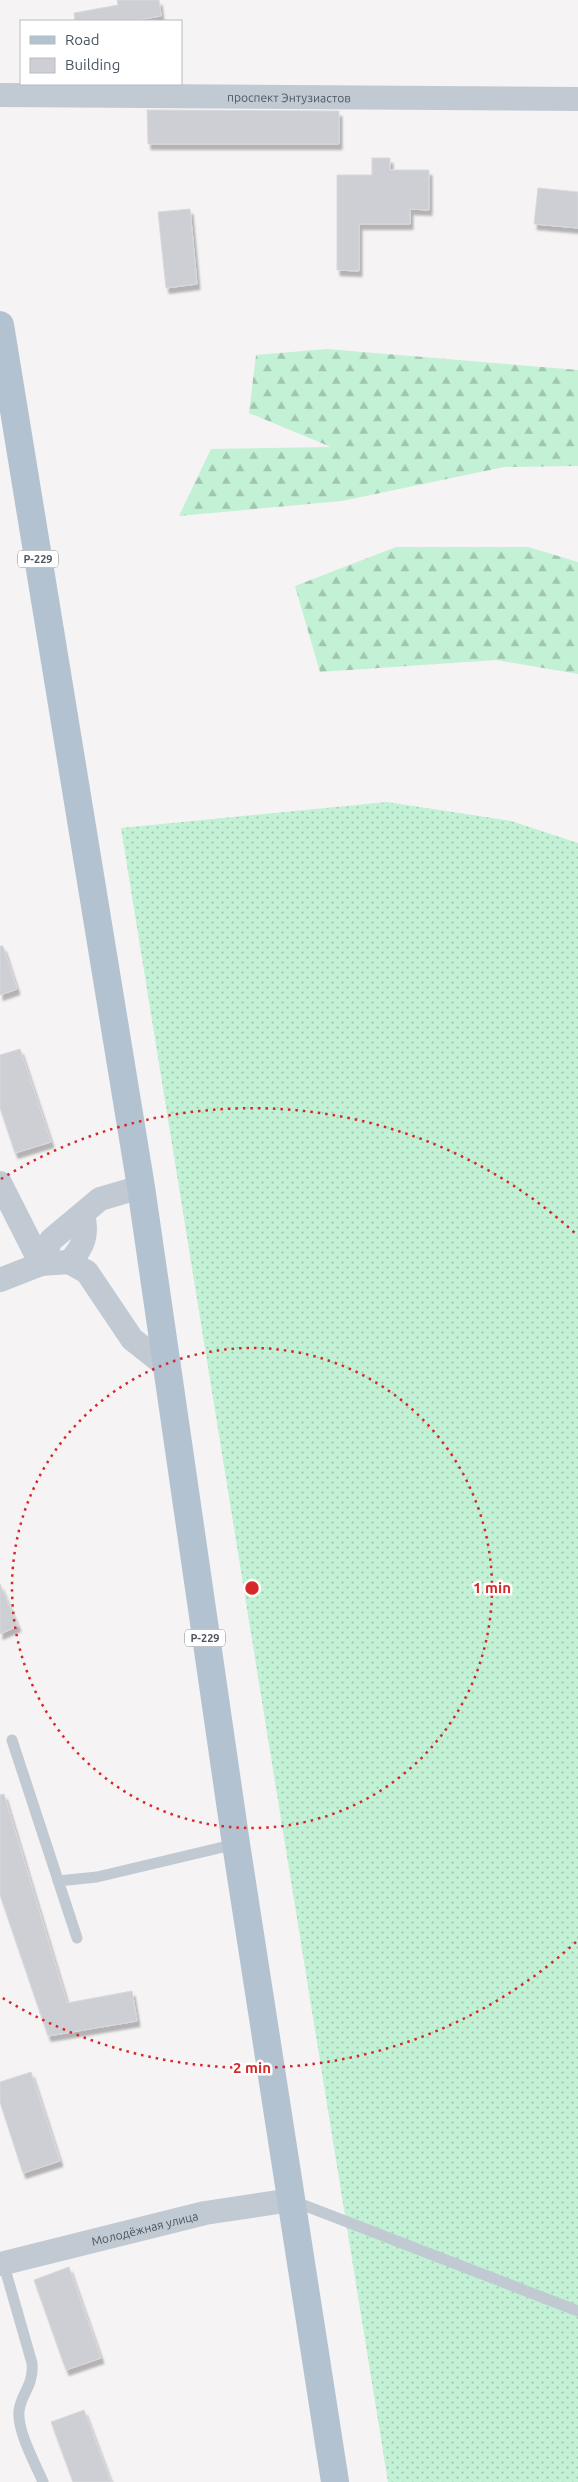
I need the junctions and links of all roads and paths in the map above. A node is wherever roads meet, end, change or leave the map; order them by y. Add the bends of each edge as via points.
1 (0, 95) edge
2 (578, 99) edge
3 (0, 325) edge
4 (0, 1183) edge
5 (141, 1187) junction
6 (82, 1214) junction
7 (69, 1262) junction
8 (41, 1264) junction
9 (0, 1280) edge
10 (166, 1366) junction
11 (12, 1740) dead end
12 (236, 1844) junction
13 (58, 1881) junction
14 (77, 1938) dead end
15 (291, 2200) junction
16 (1, 2262) edge
17 (578, 2311) edge
18 (43, 2482) edge
19 (335, 2482) edge

1 - 2 street, проспект Энтузиастов
3 - 5 main road, Р-229
4 - 8 street
5 - 6 street via 100,1198
5 - 10 main road, Р-229
6 - 7 street via 85,1238
6 - 8 street via 51,1240
7 - 8 street
7 - 10 street via 87,1272 132,1339
8 - 9 street
10 - 12 main road, Р-229
11 - 13 lane
12 - 13 lane via 162,1863
12 - 15 main road, Р-229
13 - 14 lane
15 - 16 street, Молодёжная улица via 205,2213
15 - 17 lane
15 - 19 main road, Р-229
16 - 18 lane via 32,2363 33,2377 19,2410 19,2423

